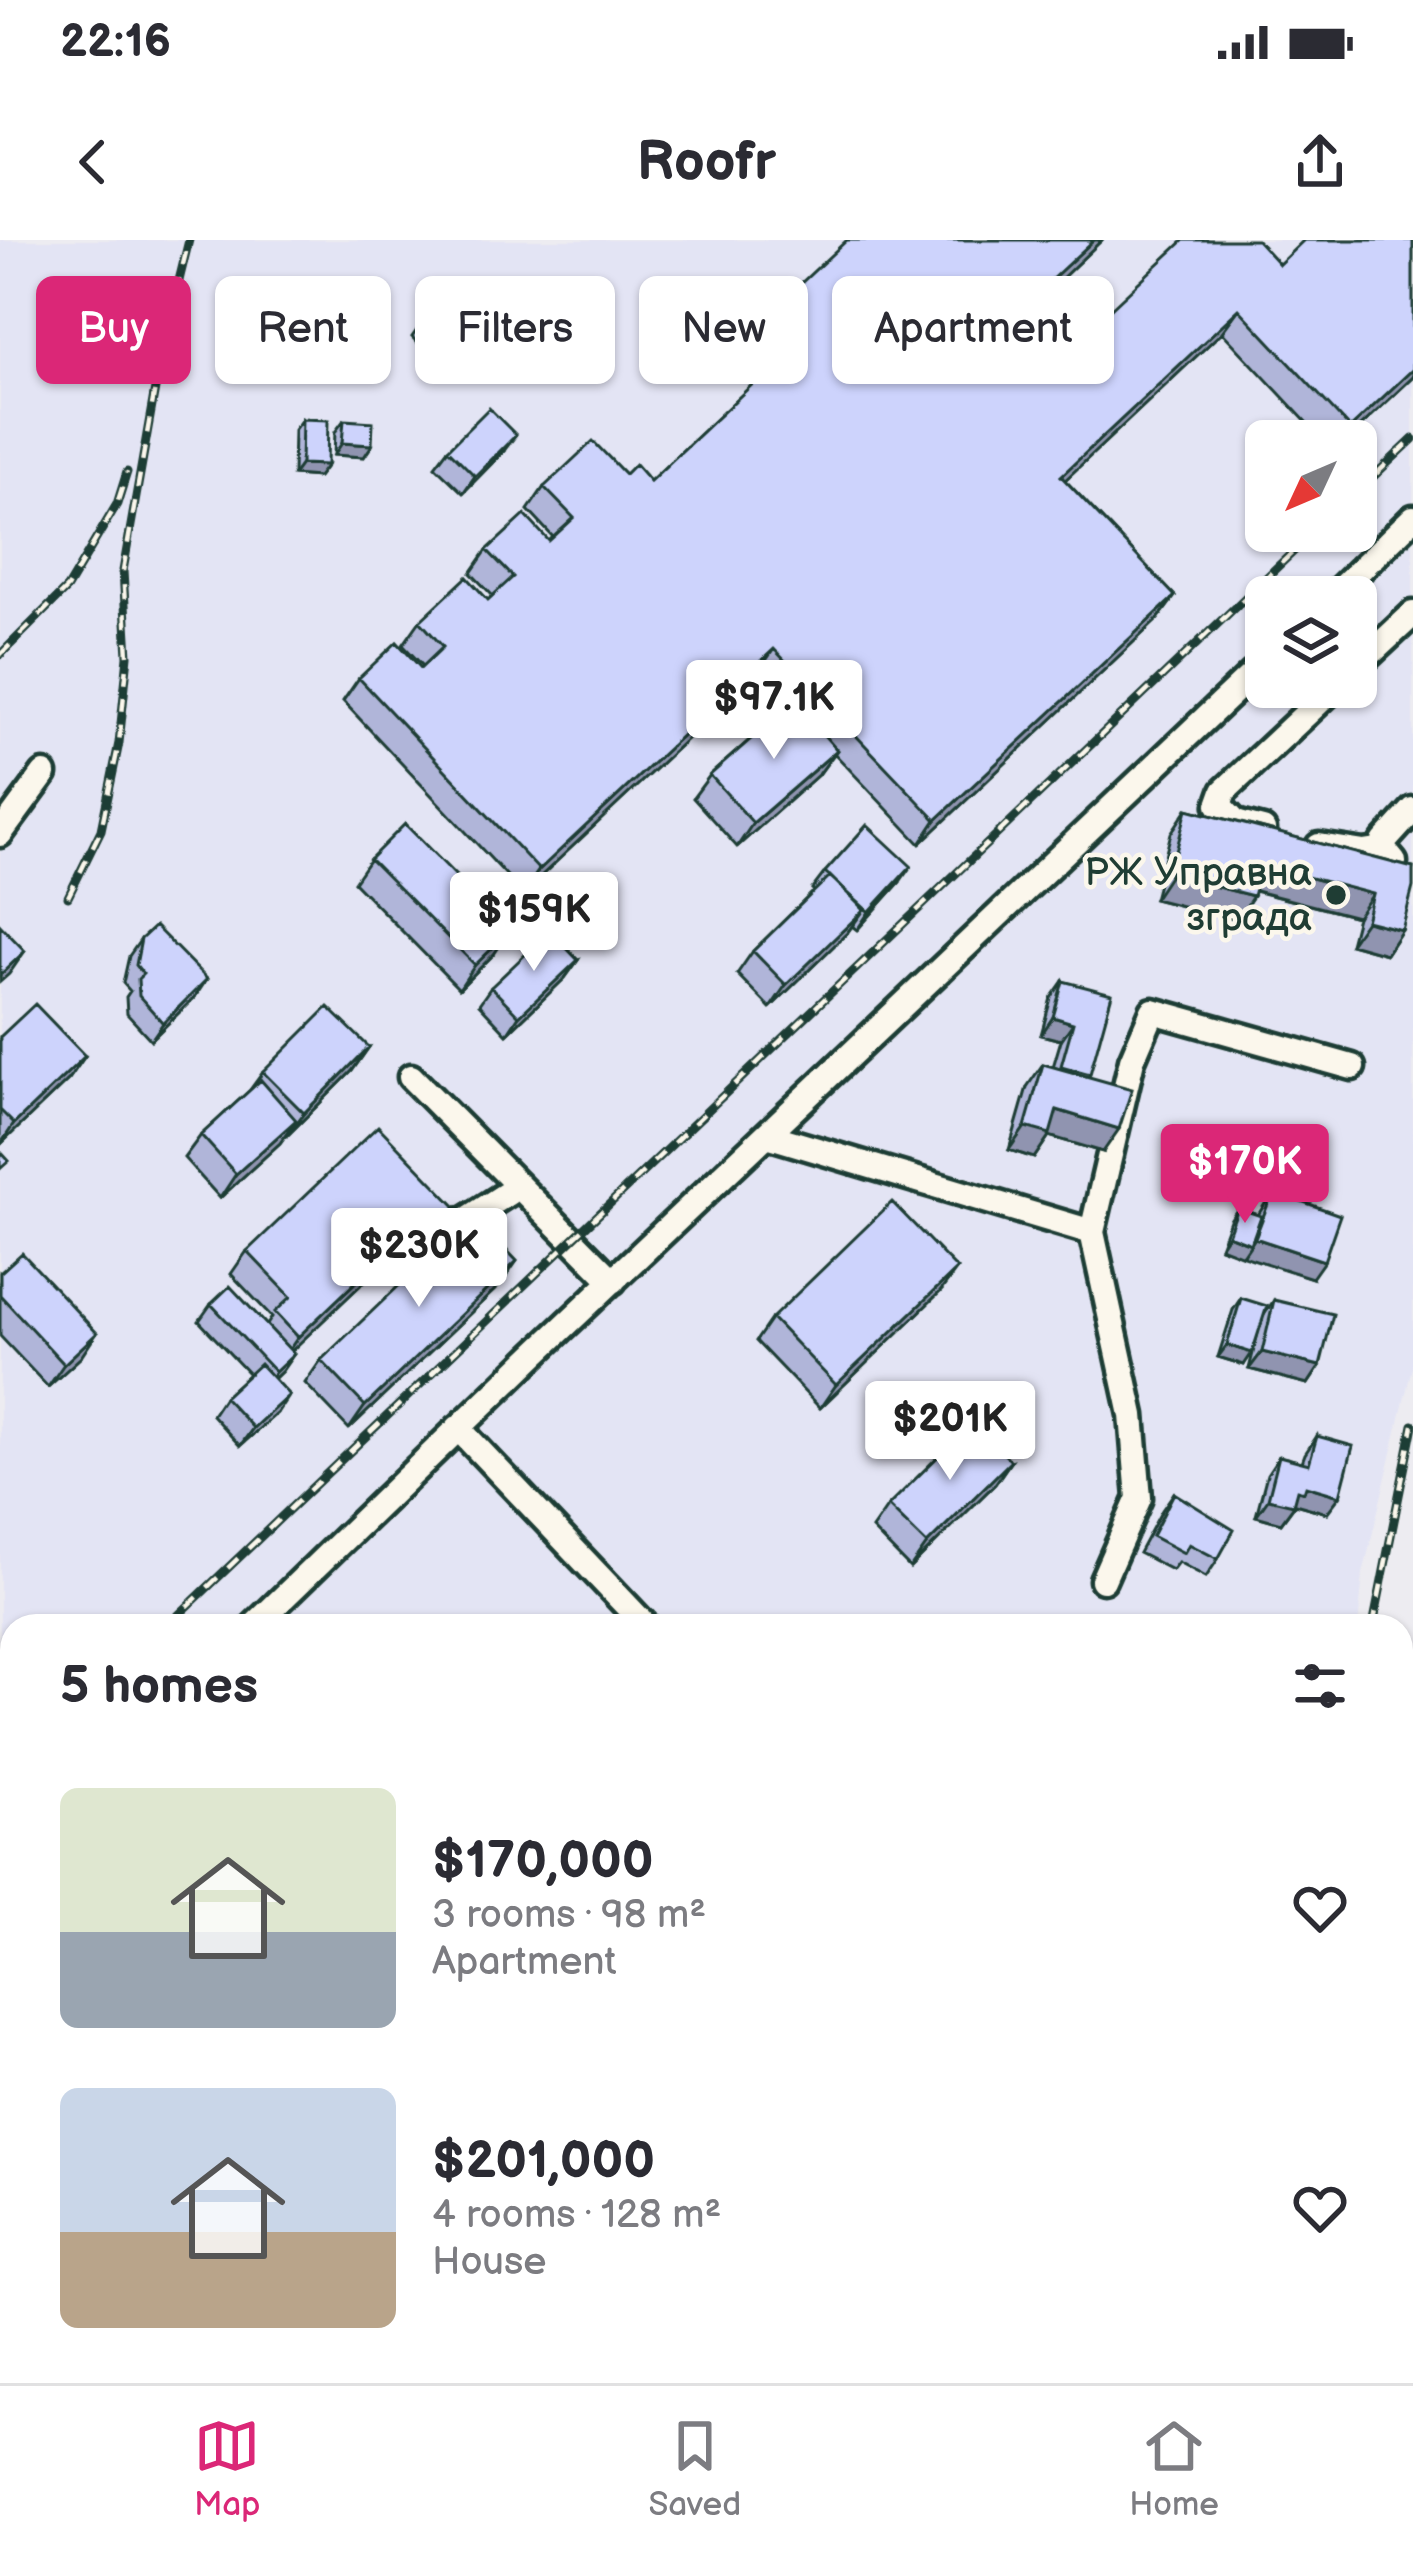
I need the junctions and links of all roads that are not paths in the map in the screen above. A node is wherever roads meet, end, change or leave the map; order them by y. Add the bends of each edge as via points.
1 (1413, 518) edge
2 (1354, 576) edge
3 (1413, 614) edge
4 (1377, 648) edge
5 (1245, 681) edge
6 (1313, 708) edge
7 (44, 774) dead end
8 (1413, 810) edge
9 (0, 834) edge
10 (1352, 1067) dead end
11 (411, 1077) dead end
12 (767, 1135) junction
13 (519, 1186) junction
14 (463, 1222) edge
15 (1092, 1232) junction
16 (613, 1281) junction
17 (458, 1428) junction
18 (1103, 1580) dead end
19 (266, 1614) edge
20 (635, 1614) edge

1 - 2 lane
3 - 4 lane
5 - 12 lane
6 - 8 lane via 1224,791 1219,806 1236,823 1390,857 1389,834
7 - 9 lane
10 - 15 lane via 1153,1011 1132,1060
11 - 13 lane
12 - 15 lane
12 - 16 lane
13 - 14 lane
13 - 16 lane
15 - 18 lane via 1132,1415 1139,1498
16 - 17 lane
17 - 19 lane
17 - 20 lane

